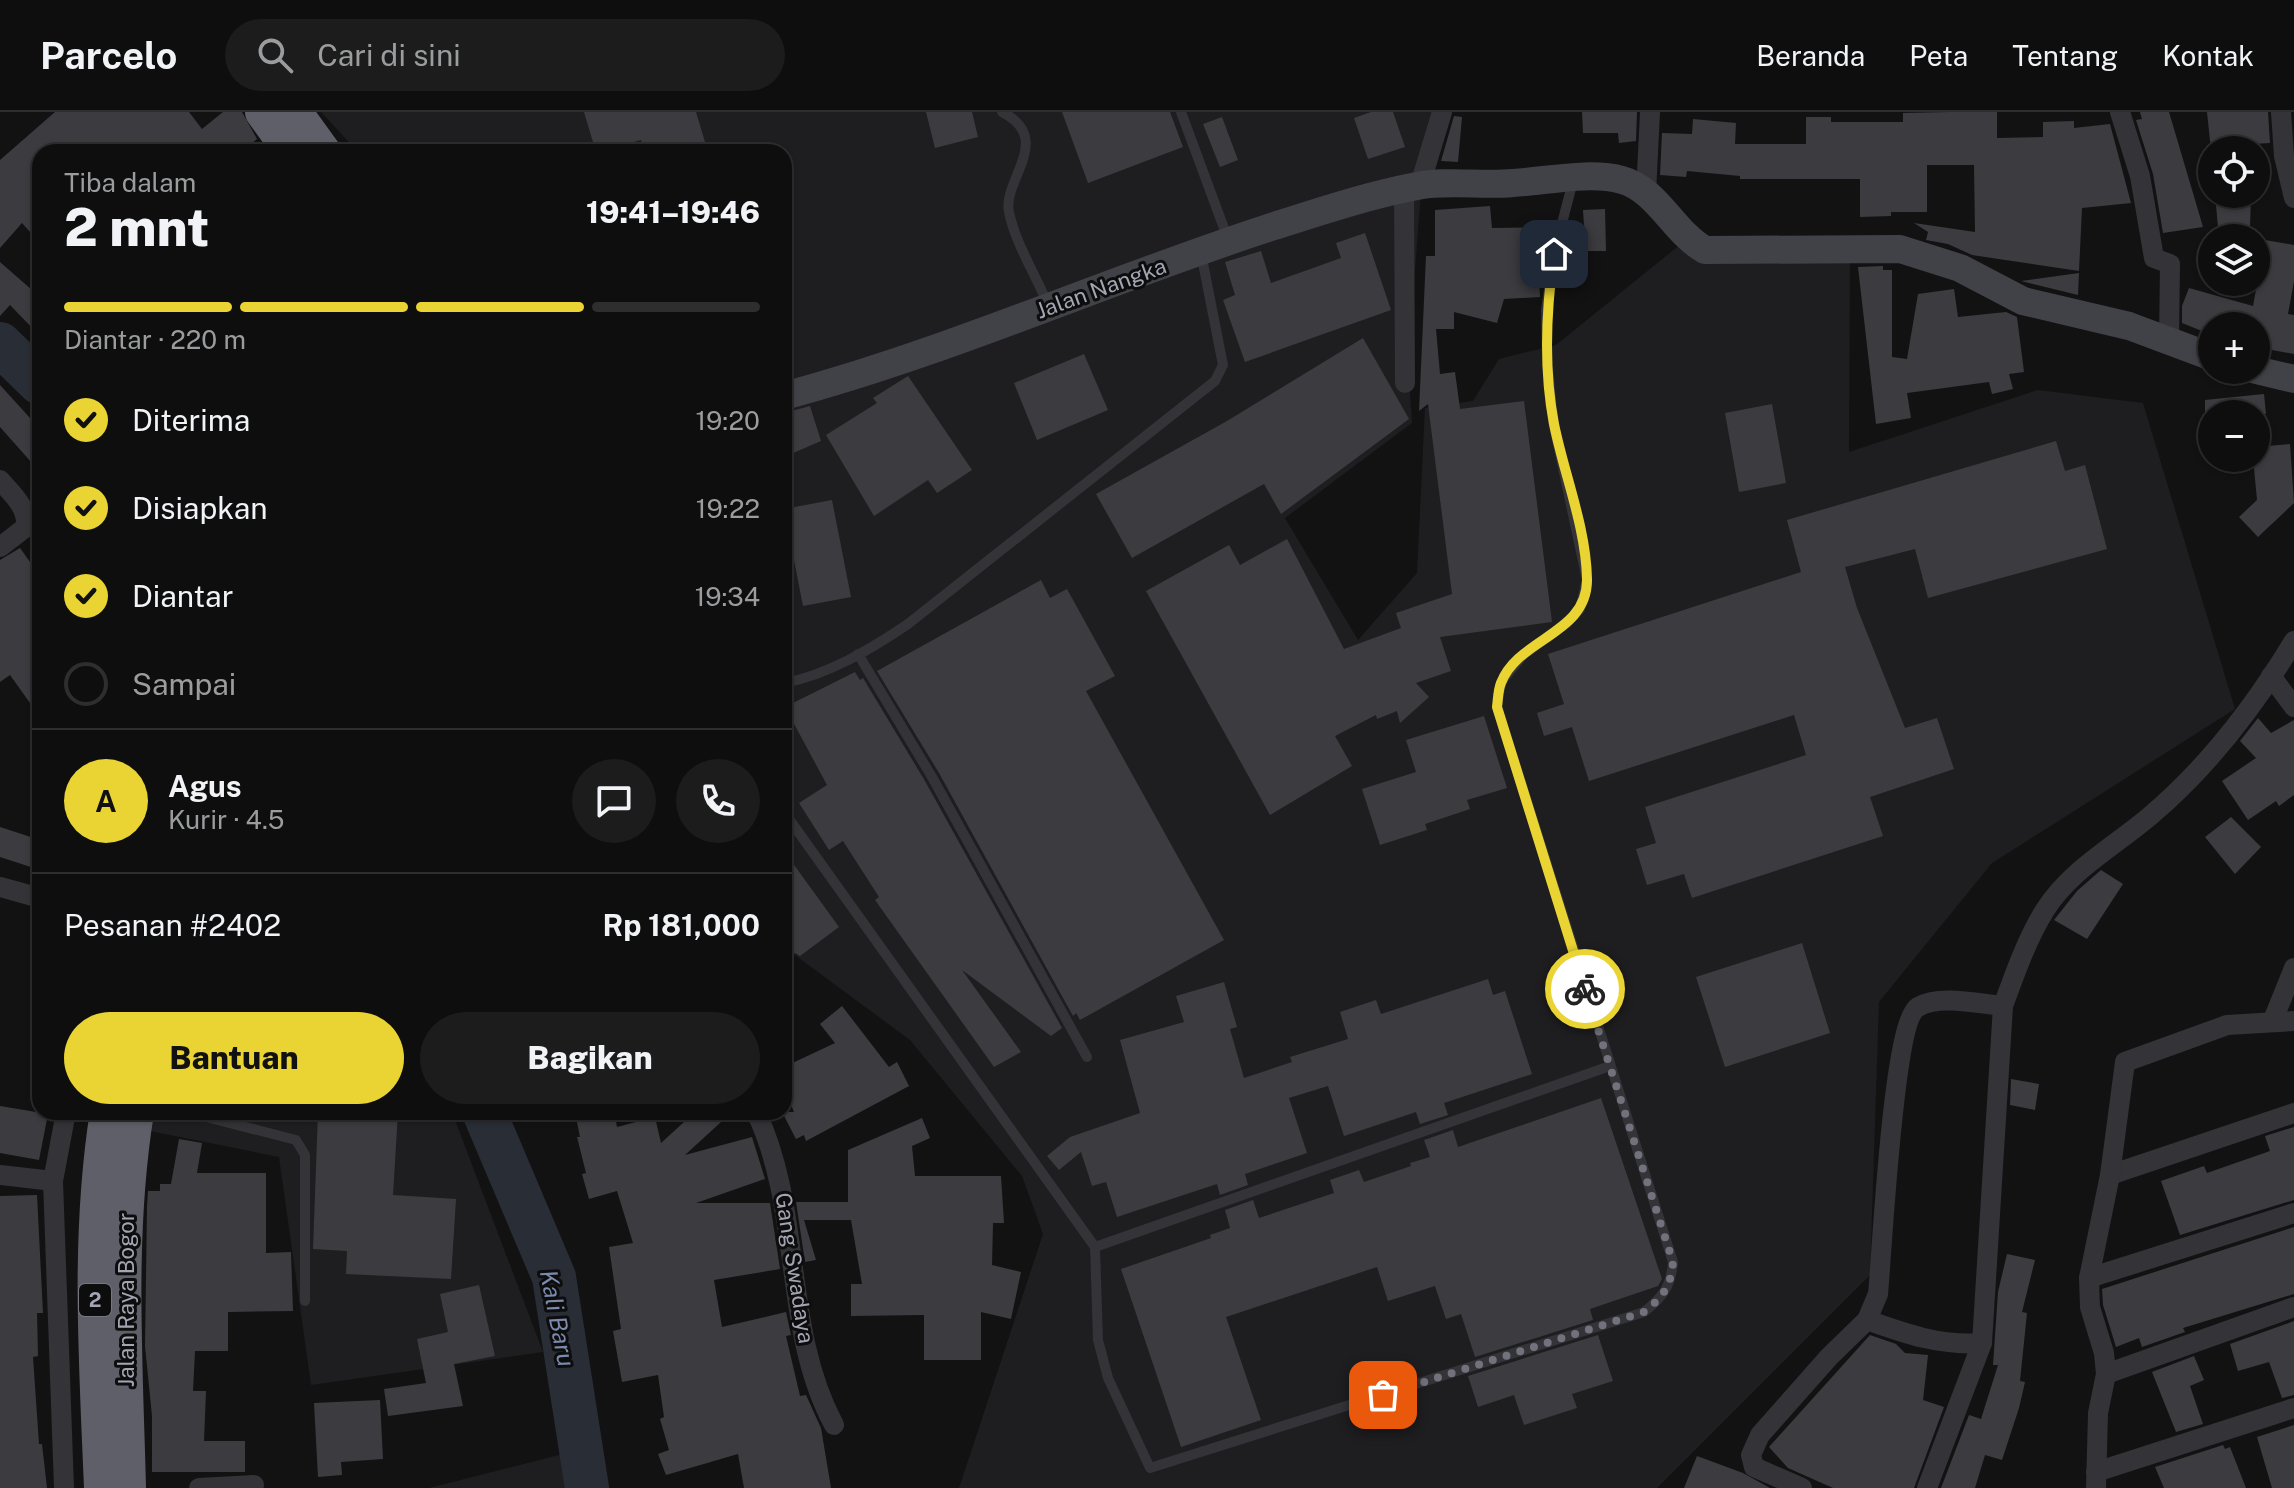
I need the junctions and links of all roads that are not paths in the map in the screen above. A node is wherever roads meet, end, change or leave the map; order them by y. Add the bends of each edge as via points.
1 (263, 112) edge
2 (294, 112) edge
3 (1002, 112) edge
4 (1181, 112) edge
5 (1442, 112) edge
6 (1650, 112) edge
7 (2120, 112) edge
8 (2281, 112) edge
9 (286, 144) edge
10 (317, 144) edge
11 (1573, 179) junction
12 (1412, 187) junction
13 (1646, 194) junction
14 (2294, 198) edge
15 (1228, 241) junction
16 (1200, 251) junction
17 (1049, 306) junction
18 (2169, 341) junction
19 (2198, 352) edge
20 (2270, 373) edge
21 (2294, 379) edge
22 (1405, 383) dead end
23 (792, 394) edge
24 (0, 480) edge
25 (0, 547) edge
26 (2294, 641) edge
27 (858, 654) junction
28 (2271, 676) junction
29 (792, 681) edge
30 (2294, 707) edge
31 (792, 823) edge
32 (0, 887) edge
33 (32, 896) edge
34 (2294, 968) edge
35 (2003, 1006) junction
36 (2273, 1020) junction
37 (2294, 1021) edge
38 (1087, 1057) dead end
39 (1610, 1066) junction
40 (2294, 1113) edge
41 (64, 1120) edge
42 (107, 1120) edge
43 (135, 1120) edge
44 (218, 1120) edge
45 (759, 1120) edge
46 (0, 1175) edge
47 (2110, 1175) junction
48 (53, 1181) junction
49 (2294, 1213) edge
50 (1095, 1247) junction
51 (2089, 1278) junction
52 (305, 1301) dead end
53 (2294, 1307) edge
54 (1867, 1320) junction
55 (1982, 1343) junction
56 (2106, 1374) junction
57 (2294, 1408) edge
58 (834, 1425) dead end
59 (2096, 1480) edge
60 (254, 1485) dead end
61 (64, 1488) edge
62 (102, 1488) edge
63 (128, 1488) edge
64 (199, 1488) edge
65 (1802, 1488) edge
66 (1927, 1488) edge

1 - 9 highway
2 - 10 highway
3 - 17 lane via 1015,119 1024,138 1022,169 1007,198 1009,215
4 - 15 lane
5 - 12 street
6 - 13 street
7 - 18 street via 2140,176 2154,258 2170,264
8 - 14 street
11 - 12 street, Jalan Nangka
11 - 13 street, Jalan Nangka via 1623,180
11 - 39 lane via 1554,254 1546,310 1547,358 1553,421 1587,580 1580,609 1524,654 1501,682 1497,707
12 - 15 street, Jalan Nangka
12 - 22 street
13 - 18 street via 1676,229 1705,250 1900,249 1960,268 2023,301
15 - 16 street, Jalan Nangka
16 - 17 street, Jalan Nangka
16 - 27 lane via 1223,365 1215,381 908,624
17 - 23 street, Jalan Nangka via 874,372
18 - 19 street
20 - 21 street
24 - 25 street via 26,519 26,527
26 - 28 street
27 - 29 lane
27 - 38 lane
28 - 30 street
28 - 35 street via 2187,782 2070,881 2046,909
31 - 50 lane
32 - 33 street
34 - 36 street
35 - 54 street via 1938,1002 1920,1005 1911,1013 1897,1074 1878,1294
35 - 55 street
36 - 37 street
36 - 47 street via 2227,1025 2125,1062
39 - 50 lane
39 - 50 lane via 1673,1262 1663,1297 1644,1312 1150,1468 1108,1378 1098,1340
40 - 47 street
41 - 48 street
42 - 62 highway, Jalan Raya Bogor / 2 via 94,1306
43 - 63 highway, Jalan Raya Bogor / 2 via 123,1289
44 - 52 lane via 302,1146
45 - 58 street, Gang Swadaya via 780,1175 814,1377
46 - 48 street
47 - 51 street
48 - 61 street
49 - 51 street
51 - 56 street via 2090,1307
53 - 56 street
54 - 55 street via 1925,1340
54 - 65 street via 1754,1444 1754,1467
55 - 66 street
56 - 59 street via 2098,1413
57 - 59 street
60 - 64 street

